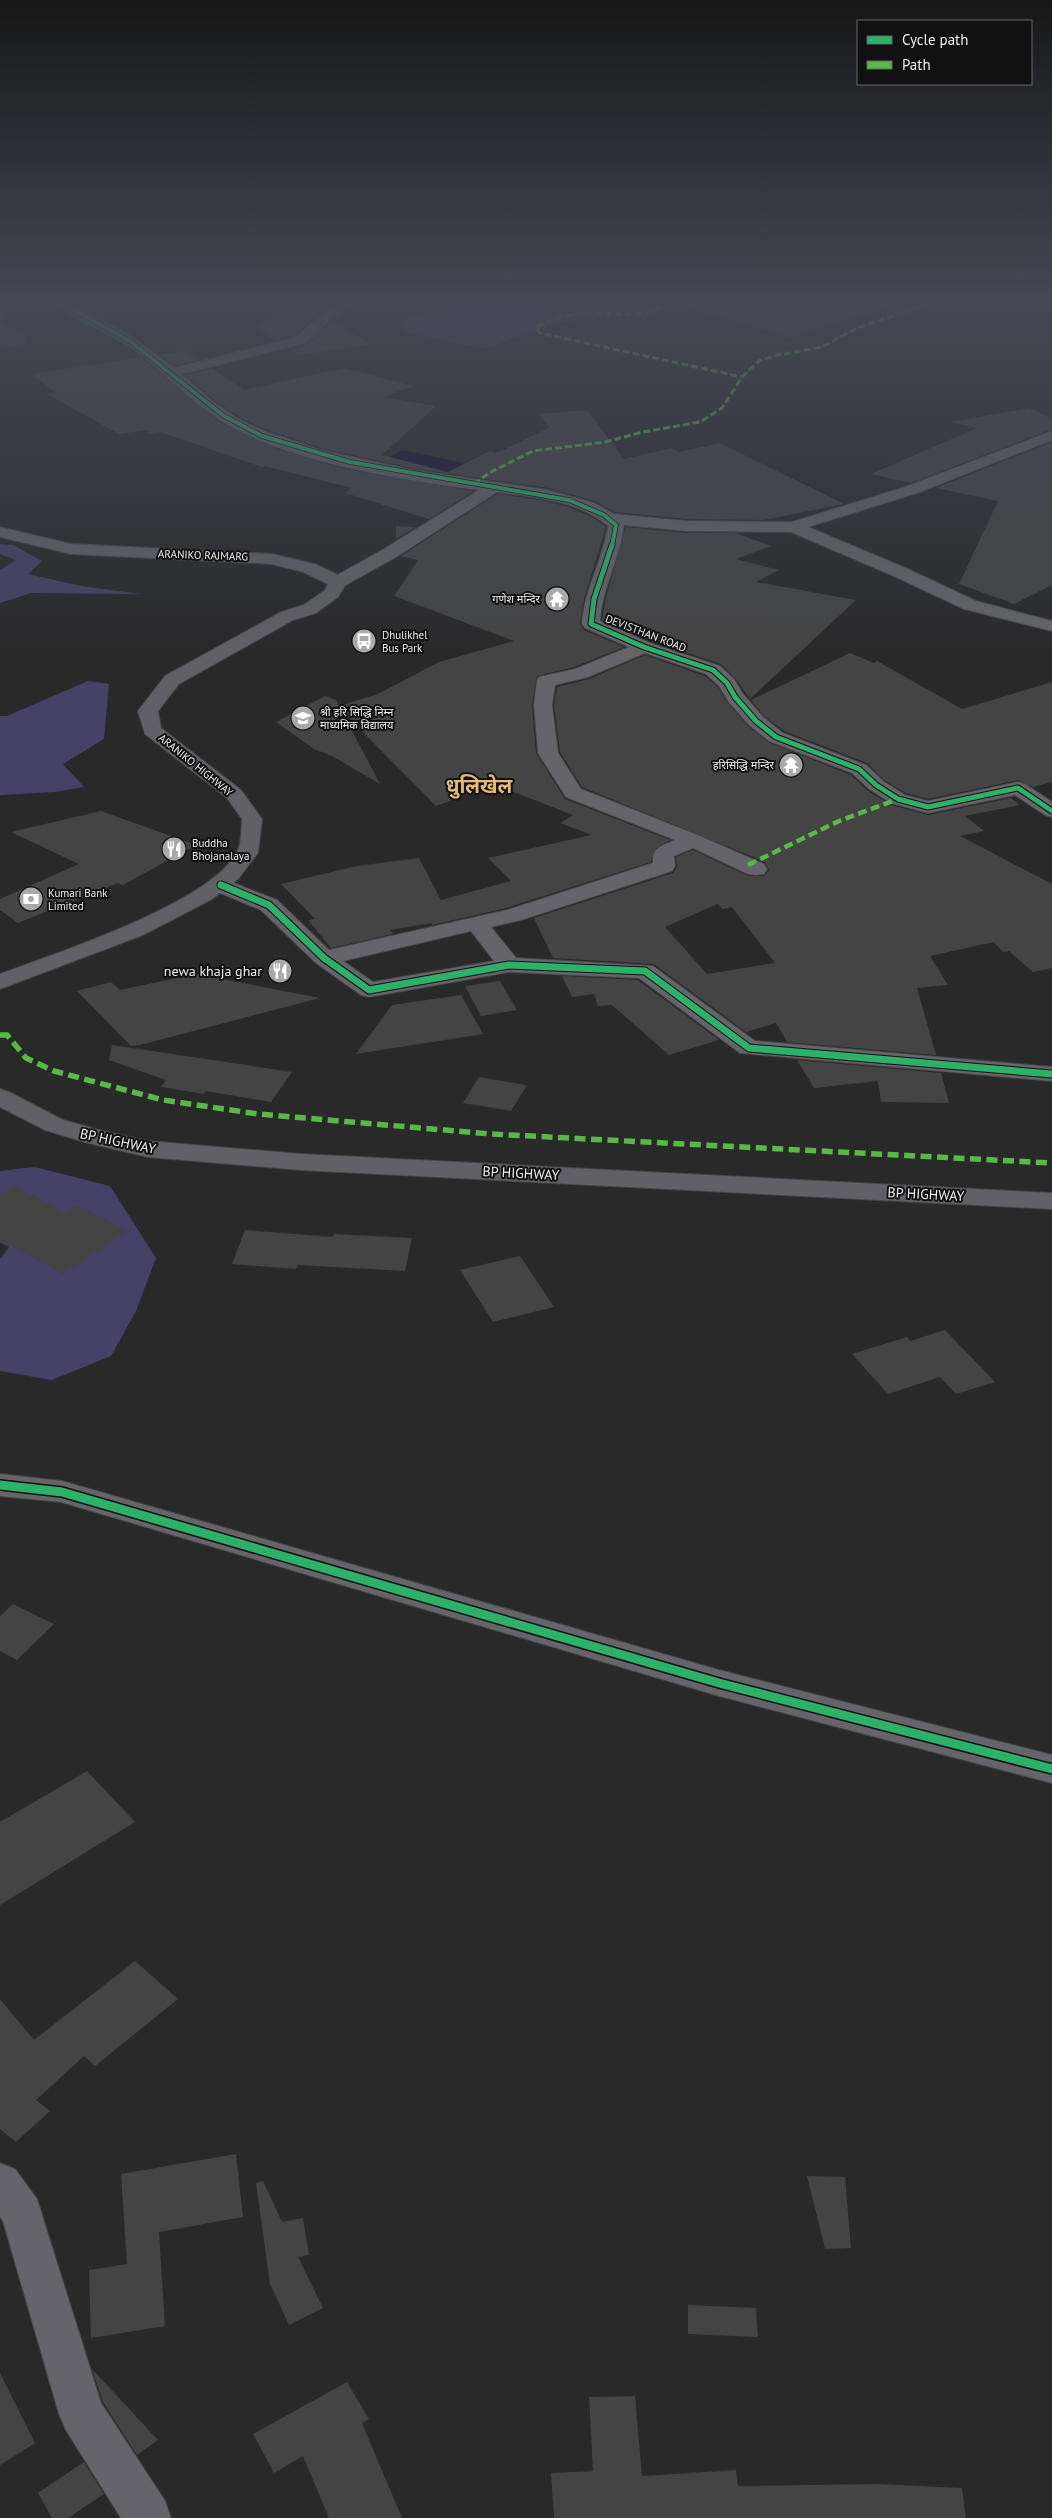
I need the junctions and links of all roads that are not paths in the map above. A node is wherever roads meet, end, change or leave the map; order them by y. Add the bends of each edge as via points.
1 (227, 418) edge
2 (1052, 435) edge
3 (493, 488) junction
4 (611, 519) junction
5 (793, 526) junction
6 (0, 532) edge
7 (338, 582) junction
8 (1052, 626) edge
9 (644, 646) junction
10 (1052, 811) edge
11 (693, 840) junction
12 (756, 869) dead end
13 (221, 885) junction
14 (477, 924) junction
15 (324, 958) junction
16 (509, 966) junction
17 (0, 982) edge
18 (1052, 1074) edge
19 (0, 1097) edge
20 (1052, 1200) edge
21 (0, 1485) edge
22 (1052, 1769) edge
23 (0, 2182) edge
24 (148, 2518) edge

1 - 3 street via 276,440 354,462
2 - 5 street via 911,490
3 - 4 street via 577,502
3 - 7 street via 393,552
4 - 5 street via 687,526
4 - 9 street, DEVISTHAN ROAD via 616,525 615,542 591,608 592,624
5 - 8 street via 970,605
6 - 7 highway, ARANIKO RAJMARG via 71,549 272,559 309,568
7 - 13 highway, ARANIKO HIGHWAY via 325,600 310,609 287,616 172,680 148,711 152,730 234,794 252,819 248,852
9 - 10 street, DEVISTHAN ROAD via 713,670 756,721 776,737 859,769 898,799 928,807 1018,788
9 - 11 street via 581,673 546,681 543,705 548,754 573,793
11 - 12 street
11 - 14 street via 663,853 664,866
13 - 15 street via 269,905
13 - 17 highway, ARANIKO HIGHWAY via 177,912
14 - 15 street
14 - 16 street
15 - 16 street via 369,990
16 - 18 street via 645,971 749,1048
19 - 20 highway, BP HIGHWAY via 54,1125 148,1149 301,1162
21 - 22 street via 62,1492 719,1683
23 - 24 street via 22,2213 82,2414

